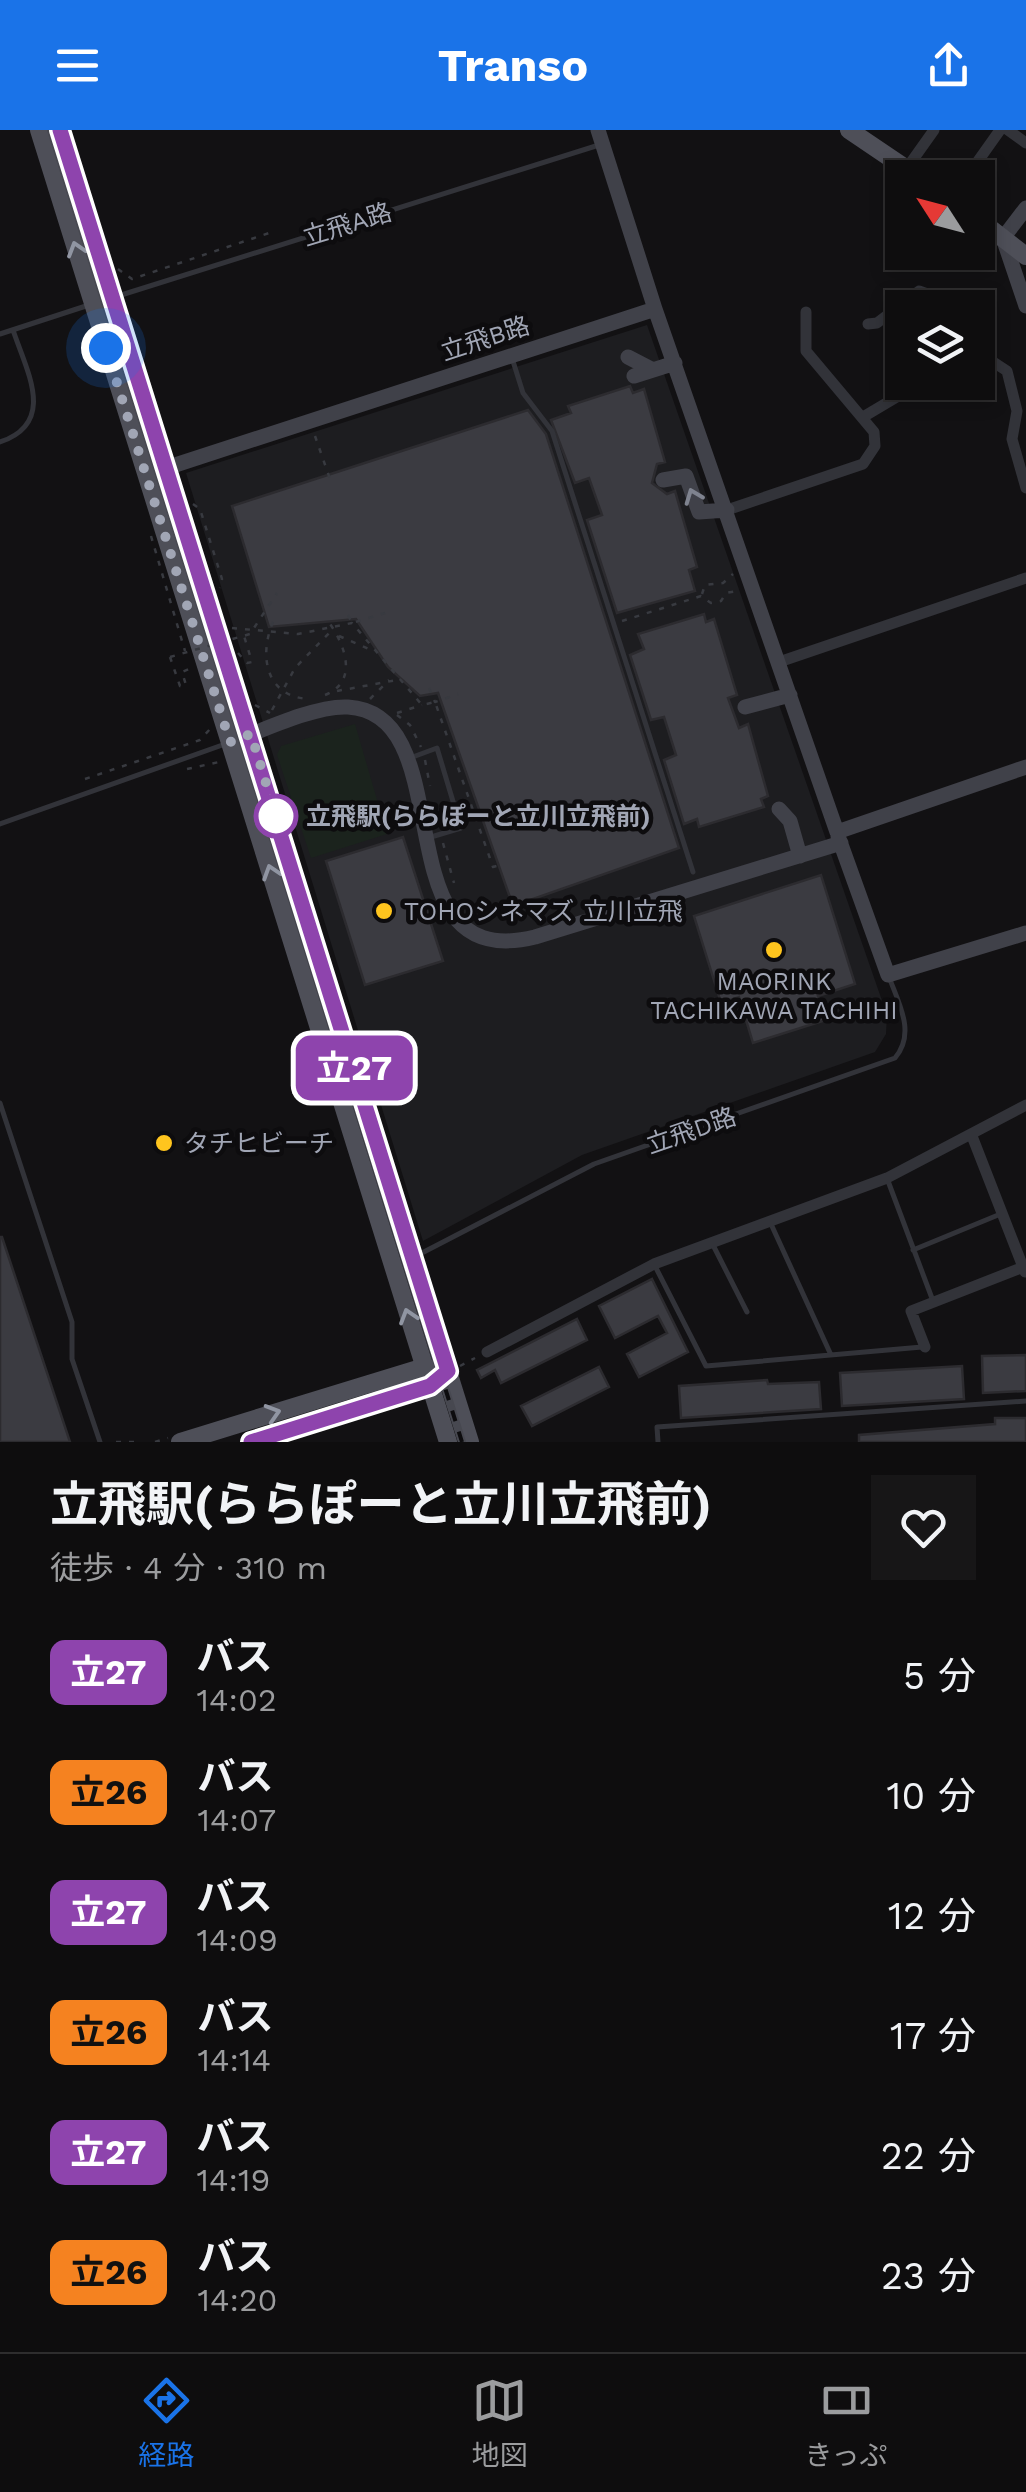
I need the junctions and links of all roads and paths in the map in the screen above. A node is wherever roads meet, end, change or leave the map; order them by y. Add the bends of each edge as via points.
1 (39, 130) edge
2 (60, 130) edge
3 (850, 130) edge
4 (934, 130) edge
5 (1000, 130) edge
6 (1008, 130) edge
7 (600, 137) edge
8 (1026, 143) edge
9 (895, 160) edge
10 (920, 160) edge
11 (979, 160) edge
12 (1026, 208) edge
13 (275, 231) dead end
14 (995, 231) edge
15 (1004, 238) junction
16 (1026, 256) edge
17 (118, 270) dead end
18 (114, 297) junction
19 (92, 304) junction
20 (1026, 306) edge
21 (655, 309) junction
22 (806, 312) dead end
23 (885, 313) edge
24 (868, 324) dead end
25 (13, 330) junction
26 (0, 334) edge
27 (510, 356) junction
28 (628, 358) dead end
29 (995, 362) edge
30 (675, 364) junction
31 (652, 370) junction
32 (634, 376) dead end
33 (892, 400) edge
34 (863, 417) junction
35 (313, 430) dead end
36 (0, 442) edge
37 (166, 468) junction
38 (330, 479) dead end
39 (663, 480) dead end
40 (1026, 488) edge
41 (190, 502) dead end
42 (727, 510) junction
43 (152, 531) dead end
44 (1026, 578) edge
45 (723, 584) junction
46 (220, 590) dead end
47 (277, 592) dead end
48 (726, 593) junction
49 (701, 596) junction
50 (385, 613) dead end
51 (348, 614) dead end
52 (328, 621) dead end
53 (622, 621) dead end
54 (273, 622) dead end
55 (352, 623) junction
56 (334, 628) junction
57 (269, 633) junction
58 (244, 636) junction
59 (338, 636) junction
60 (370, 649) junction
61 (241, 654) junction
62 (779, 662) junction
63 (244, 670) dead end
64 (390, 680) junction
65 (398, 680) junction
66 (429, 688) dead end
67 (281, 690) junction
68 (334, 692) junction
69 (458, 694) dead end
70 (790, 695) junction
71 (324, 702) dead end
72 (435, 702) junction
73 (254, 705) dead end
74 (422, 705) junction
75 (745, 706) dead end
76 (382, 707) dead end
77 (213, 722) dead end
78 (251, 734) junction
79 (230, 742) junction
80 (423, 753) junction
81 (407, 759) junction
82 (1026, 767) edge
83 (85, 779) dead end
84 (434, 802) dead end
85 (780, 810) dead end
86 (0, 824) edge
87 (433, 836) junction
88 (839, 838) junction
89 (800, 856) junction
90 (504, 864) dead end
91 (693, 872) dead end
92 (454, 883) dead end
93 (1026, 933) edge
94 (888, 974) junction
95 (0, 1103) edge
96 (1026, 1105) edge
97 (972, 1136) junction
98 (887, 1178) junction
99 (1002, 1214) junction
100 (770, 1221) junction
101 (712, 1242) junction
102 (914, 1250) junction
103 (412, 1257) junction
104 (654, 1264) junction
105 (1025, 1269) edge
106 (933, 1302) junction
107 (747, 1312) dead end
108 (925, 1347) joint
109 (487, 1352) joint
110 (832, 1355) junction
111 (424, 1367) junction
112 (454, 1369) junction
113 (430, 1386) junction
114 (1026, 1401) edge
115 (100, 1442) edge
116 (116, 1442) edge
117 (134, 1442) edge
118 (180, 1442) edge
119 (251, 1442) edge
120 (448, 1442) edge
121 (470, 1442) edge
122 (658, 1442) edge

19 -> 1 main road
2 - 18 main road
3 - 9 main road
4 - 10 street
5 - 11 street
6 - 8 street
7 - 18 lane, 立飛A路
7 - 21 street
12 - 15 street
13 - 17 path via 132,279
14 - 15 main road
15 - 16 main road
15 - 20 street
18 - 19 lane, 立飛A路
18 - 37 main road
19 - 25 lane, 立飛A路
19 - 79 main road
21 - 27 street, 立飛B路
21 - 30 street
22 - 34 street via 806,351
23 - 24 street
25 - 26 lane, 立飛A路
25 - 36 lane via 36,413 26,429
27 - 37 street, 立飛B路
27 - 91 lane via 523,393 552,431
28 - 31 street
29 - 40 street via 1008,370 1017,410 1012,439
30 - 31 street
30 - 42 street
31 - 32 street
33 - 34 street
34 - 42 street via 875,446 863,464
35 - 38 path
37 - 78 main road
42 -> 39 street via 699,512 686,476
41 - 46 path via 206,526
42 - 62 street
43 - 58 path, bridge via 182,648 196,667 182,672 186,684 180,686 170,658
44 - 62 street
45 - 48 path
45 - 48 path via 736,571 743,590
45 - 49 path via 705,585
47 - 58 path, bridge
48 - 49 path via 710,603
49 - 53 path
50 - 55 path
51 - 55 path
52 - 56 path
54 - 57 path
55 - 56 path
55 - 60 path
56 - 57 path
56 - 59 path
56 - 67 path
57 - 61 path via 230,628
57 - 67 path via 264,662
58 - 61 path via 252,662
59 - 60 path
59 - 68 path via 348,652
60 - 65 path
61 - 63 path
62 - 70 street
64 - 65 path
64 - 68 path
64 - 76 path via 369,700
65 - 74 path
66 - 72 path
67 - 68 path via 316,699
67 - 73 path via 272,714
68 - 71 path via 335,700
69 - 72 path
70 - 75 street
70 - 88 street
72 - 74 path
72 - 90 path via 493,867
74 - 80 path via 396,714 410,725
77 - 83 path via 200,740
78 - 79 street
78 - 81 street via 352,707 386,722
78 - 103 main road
79 - 86 lane
111 -> 79 main road
80 - 81 lane
80 - 84 path
80 - 87 lane via 437,748 461,828
81 - 87 street
82 - 88 street
85 - 89 street
87 - 89 street via 455,920 480,938 509,944
87 - 92 path
88 - 89 street
88 - 94 street
93 - 94 street
94 - 103 lane, 立飛D路 via 905,1019 896,1058 594,1164
95 - 115 lane via 72,1322 72,1359
96 - 97 street
97 - 98 street
97 - 99 street
98 - 100 street
98 - 102 lane
99 - 102 lane
99 - 105 street
100 - 101 street
100 - 110 lane
101 - 104 street
101 - 107 lane
102 - 106 lane
103 - 112 main road
104 - 109 street
104 - 110 lane via 706,1366
105 - 106 street
106 - 108 street via 911,1311
108 - 110 lane
109 - 112 path
111 - 112 main road
111 - 113 main road
118 -> 111 main road
112 - 113 main road
112 - 121 main road
113 - 119 main road
113 - 120 main road
114 - 122 lane via 657,1427
116 - 117 path

